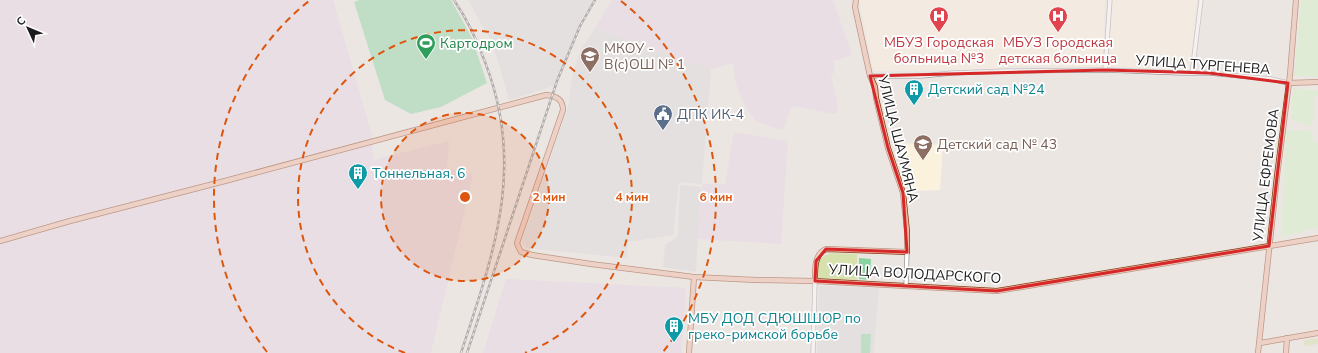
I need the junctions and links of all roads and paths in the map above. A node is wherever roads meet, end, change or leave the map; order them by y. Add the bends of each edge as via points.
1 (856, 0) edge
2 (1110, 0) edge
3 (1201, 0) edge
4 (1296, 0) edge
5 (1105, 70) junction
6 (1192, 73) junction
7 (870, 76) junction
8 (1288, 82) junction
9 (1318, 82) edge
10 (1318, 238) edge
11 (0, 241) edge
12 (1269, 246) junction
13 (907, 252) junction
14 (694, 277) junction
15 (815, 281) junction
16 (906, 286) junction
17 (1318, 333) edge
18 (1287, 338) junction
19 (1260, 343) junction
20 (689, 353) edge
21 (814, 353) edge
22 (1258, 353) edge
23 (1286, 353) edge

1 - 7 main road, УЛИЦА ШАУМЯНА via 855,7
2 - 5 street
3 - 6 street
4 - 8 main road, УЛИЦА ЕФРЕМОВА
5 - 6 street, УЛИЦА ТУРГЕНЕВА
5 - 7 street, УЛИЦА ТУРГЕНЕВА
6 - 8 street, УЛИЦА ТУРГЕНЕВА
7 - 13 main road, УЛИЦА ШАУМЯНА via 875,87 888,148 903,193 908,231
8 - 9 main road, УЛИЦА ТУРГЕНЕВА
8 - 12 main road, УЛИЦА ЕФРЕМОВА
10 - 12 main road, УЛИЦА ВОЛОДАРСКОГО
11 - 14 main road, УЛИЦА ВОЛОДАРСКОГО via 546,95 559,98 563,110 517,243 521,252 590,264
12 - 16 main road, УЛИЦА ВОЛОДАРСКОГО via 997,291
12 - 19 main road, УЛИЦА ЕФРЕМОВА
13 - 15 main road, УЛИЦА ВОЛОДАРСКОГО via 836,248 822,250 816,261
13 - 16 street, УЛИЦА ШАУМЯНА
14 - 15 main road, УЛИЦА ВОЛОДАРСКОГО
14 - 20 main road
15 - 16 main road, УЛИЦА ВОЛОДАРСКОГО
15 - 21 street
17 - 18 main road
18 - 19 main road
18 - 23 main road
19 - 22 main road, УЛИЦА ЕФРЕМОВА

